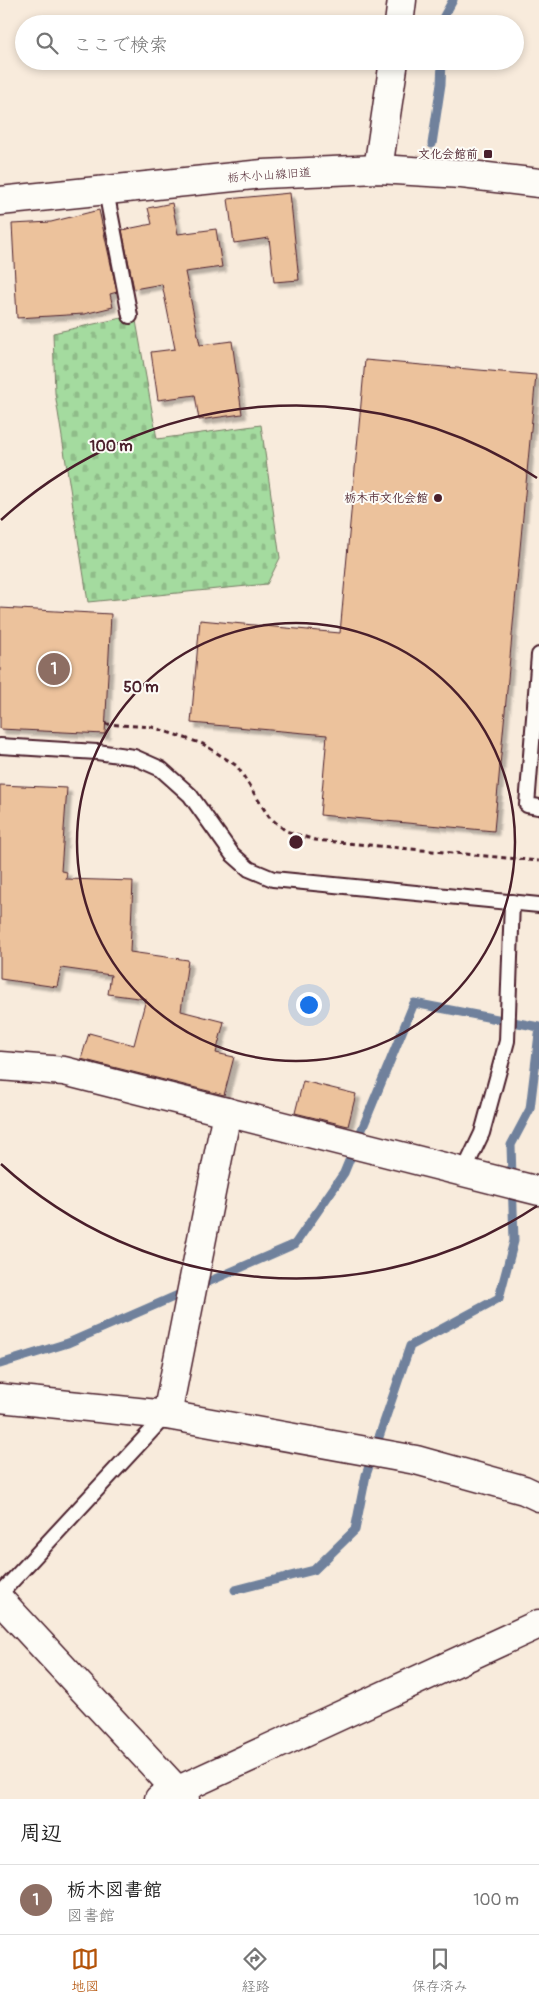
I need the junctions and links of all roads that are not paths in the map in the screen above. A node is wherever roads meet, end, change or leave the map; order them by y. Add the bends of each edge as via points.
1 (402, 0) edge
2 (400, 15) edge
3 (393, 70) edge
4 (378, 169) junction
5 (539, 183) edge
6 (106, 191) junction
7 (0, 202) edge
8 (130, 316) dead end
9 (539, 655) edge
10 (0, 746) edge
11 (539, 807) edge
12 (512, 902) junction
13 (533, 905) edge
14 (0, 1066) edge
15 (227, 1112) junction
16 (475, 1176) junction
17 (528, 1188) edge
18 (0, 1398) edge
19 (167, 1415) junction
20 (539, 1497) edge
21 (0, 1594) edge
22 (0, 1600) edge
23 (539, 1624) edge
24 (174, 1796) edge

1 - 2 street
3 - 4 street
4 - 5 street, 栃木小山線旧道
4 - 6 street, 栃木小山線旧道 via 263,174
6 - 7 street, 栃木小山線旧道
6 - 8 lane
9 - 11 lane via 527,805
10 - 12 lane via 116,754 134,757 161,769 190,794 232,854 249,869 273,879
12 - 13 lane
12 - 16 lane via 507,1041 482,1133
14 - 15 street via 64,1071
15 - 16 street
15 - 19 street
16 - 17 street
18 - 19 street
19 - 20 street via 416,1460
19 - 21 lane
22 - 24 street
23 - 24 street

